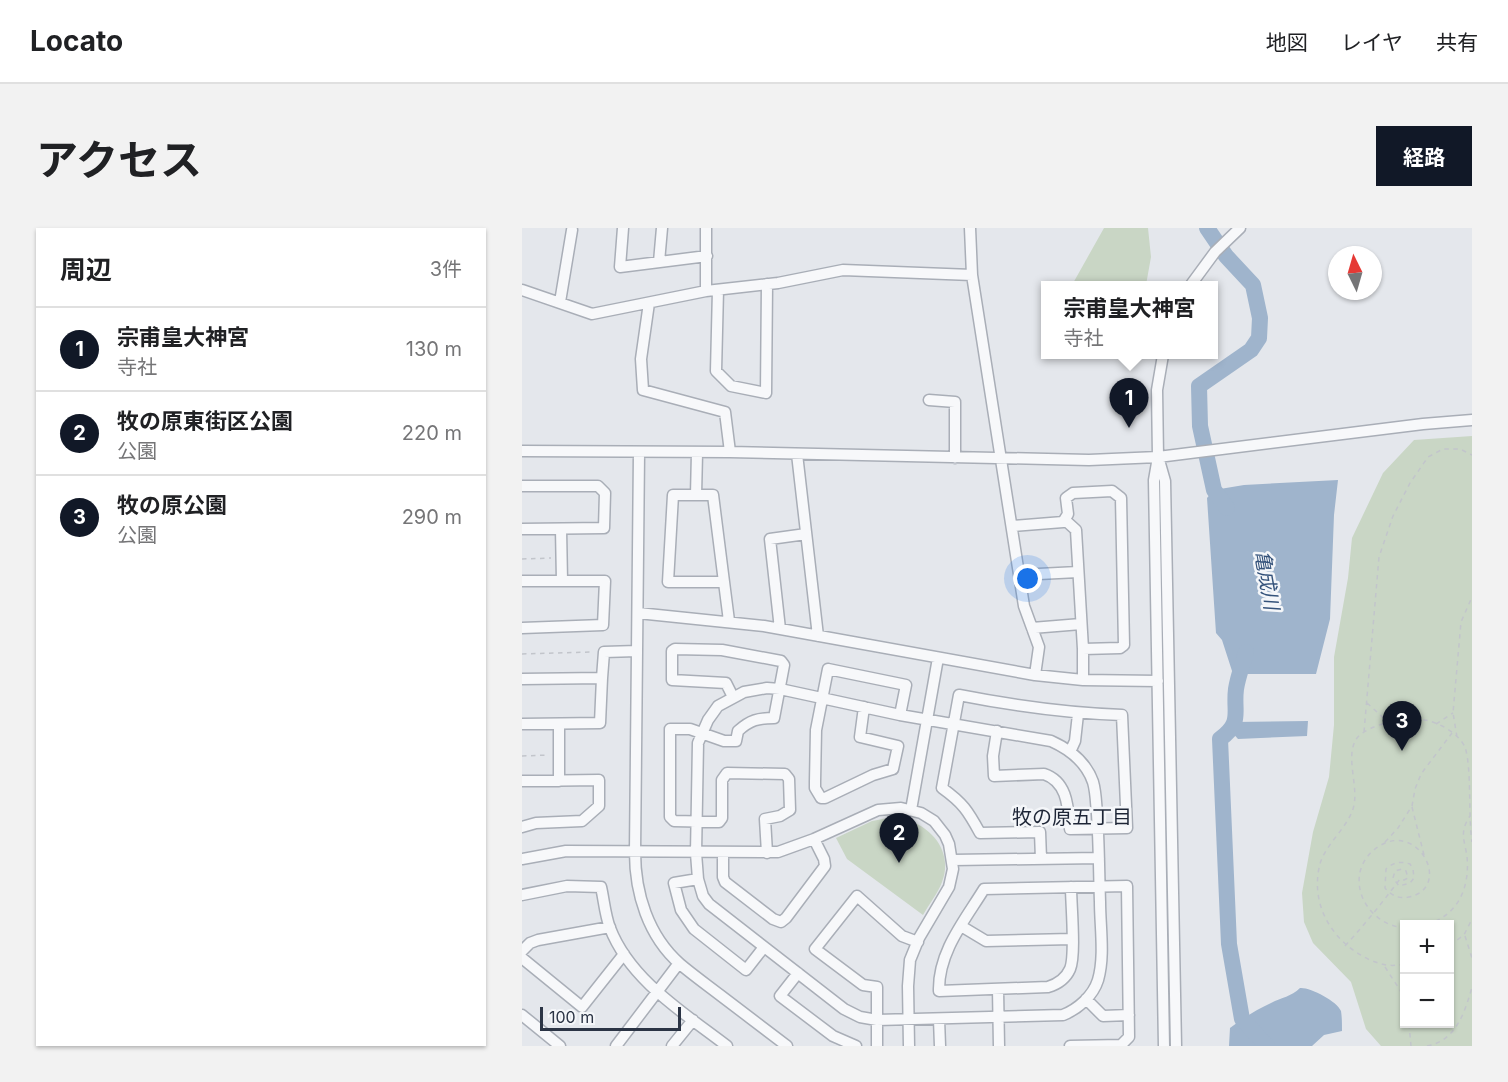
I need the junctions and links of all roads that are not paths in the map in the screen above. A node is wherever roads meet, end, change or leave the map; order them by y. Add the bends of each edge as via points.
1 (623, 228) edge
2 (662, 228) edge
3 (706, 228) edge
4 (970, 228) edge
5 (1240, 228) edge
6 (572, 230) dead end
7 (706, 256) junction
8 (659, 262) junction
9 (972, 275) junction
10 (1193, 281) edge
11 (767, 284) junction
12 (522, 290) edge
13 (712, 290) junction
14 (560, 302) junction
15 (649, 303) junction
16 (1162, 359) edge
17 (929, 400) dead end
18 (1472, 420) edge
19 (522, 451) edge
20 (730, 452) junction
21 (639, 453) junction
22 (697, 453) junction
23 (797, 454) junction
24 (1158, 457) junction
25 (955, 458) junction
26 (1000, 459) junction
27 (522, 486) edge
28 (696, 495) junction
29 (1065, 520) junction
30 (1012, 526) junction
31 (522, 529) edge
32 (561, 529) junction
33 (806, 534) junction
34 (1078, 572) junction
35 (1019, 575) junction
36 (522, 581) edge
37 (562, 581) junction
38 (724, 582) junction
39 (638, 613) junction
40 (729, 621) junction
41 (1081, 624) junction
42 (522, 628) edge
43 (1032, 628) junction
44 (780, 629) junction
45 (818, 636) junction
46 (1083, 649) junction
47 (637, 651) junction
48 (938, 658) junction
49 (1035, 675) junction
50 (602, 678) junction
51 (522, 679) edge
52 (1083, 680) junction
53 (1158, 681) junction
54 (780, 689) junction
55 (733, 697) junction
56 (822, 698) junction
57 (864, 707) junction
58 (1078, 714) junction
59 (900, 715) junction
60 (928, 720) junction
61 (522, 724) edge
62 (559, 724) junction
63 (954, 724) junction
64 (998, 731) junction
65 (702, 734) junction
66 (1070, 752) junction
67 (522, 781) edge
68 (559, 781) junction
69 (911, 810) junction
70 (696, 821) junction
71 (522, 827) edge
72 (1098, 828) junction
73 (814, 839) junction
74 (635, 852) junction
75 (696, 853) junction
76 (723, 853) junction
77 (767, 853) junction
78 (1099, 858) junction
79 (522, 859) edge
80 (1041, 859) junction
81 (952, 860) junction
82 (698, 879) junction
83 (1100, 886) junction
84 (1071, 887) junction
85 (522, 895) edge
86 (961, 926) junction
87 (610, 927) junction
88 (1072, 939) junction
89 (918, 942) junction
90 (764, 947) junction
91 (522, 951) edge
92 (624, 954) junction
93 (522, 958) edge
94 (679, 963) junction
95 (798, 973) junction
96 (998, 989) junction
97 (657, 991) junction
98 (1086, 999) junction
99 (522, 1015) edge
100 (1129, 1015) junction
101 (998, 1018) junction
102 (939, 1019) junction
103 (693, 1020) junction
104 (877, 1020) junction
105 (909, 1020) junction
106 (560, 1046) edge
107 (616, 1046) edge
108 (672, 1046) edge
109 (727, 1046) edge
110 (787, 1046) edge
111 (856, 1046) edge
112 (877, 1046) edge
113 (909, 1046) edge
114 (940, 1046) edge
115 (999, 1046) edge
116 (1070, 1046) edge
117 (1164, 1046) edge
118 (1176, 1046) edge

1 - 8 street via 620,267
2 - 8 street
3 - 7 street
4 - 9 street
5 - 10 street
6 - 14 street
7 - 8 street
7 - 13 street
9 - 11 street via 843,270
9 - 26 street
11 - 13 street
11 - 13 street via 766,393 731,386 716,371
12 - 14 street
13 - 15 street
14 - 15 street via 592,314
15 - 20 street via 641,358 643,390 726,411
16 - 24 street via 1157,390
17 - 25 street via 955,402
18 - 24 street
19 - 21 street
20 - 22 street
20 - 23 street
21 - 22 street
21 - 39 street
22 - 28 street
23 - 25 street
23 - 33 street
24 - 26 street
24 - 53 street via 1154,480
24 - 118 street via 1165,481
25 - 26 street
26 - 30 street
27 - 32 street via 598,486 605,493 604,528
28 - 38 street via 713,495
28 - 38 street via 673,495 668,582
29 - 30 street
29 - 34 street via 1076,530
29 - 46 street via 1066,498 1073,493 1112,491 1121,498 1124,645
30 - 35 street
31 - 32 street
32 - 37 street
33 - 44 street via 770,539
33 - 45 street
34 - 35 street
34 - 41 street
35 - 43 street
36 - 37 street
37 - 42 street via 605,581 603,625
38 - 40 street
39 - 40 street
39 - 47 street
40 - 44 street
41 - 43 street
41 - 46 street
43 - 49 street via 1038,647
44 - 45 street
45 - 48 street
46 - 52 street
47 - 50 street via 604,652
47 - 74 street
48 - 49 street
48 - 60 street
49 - 52 street
50 - 51 street
50 - 62 street via 600,723
52 - 53 street
53 - 117 street
54 - 55 street via 756,689
54 - 55 street via 784,665 781,661 722,650 672,651 672,680 726,683
54 - 56 street
54 - 65 street via 774,718 749,721 738,731 736,741
55 - 65 street via 718,706
56 - 57 street
56 - 57 street via 816,730 815,783 821,798 893,769 898,746 860,737
56 - 59 street via 828,669 906,685
57 - 59 street
58 - 63 street via 959,695
58 - 66 street via 1076,741
58 - 72 street via 1122,715 1126,828
59 - 60 street
60 - 63 street
60 - 69 street
61 - 62 street
62 - 68 street
63 - 64 street
63 - 80 street via 942,788 965,807 980,833 1041,832
64 - 66 street via 1051,741
64 - 72 street via 994,776 1051,776 1068,800 1070,829
65 - 70 street via 698,743
65 - 70 street via 690,729 670,729 670,817 674,821
66 - 72 street via 1093,782
67 - 68 street
68 - 71 street via 599,780 599,806 582,821
69 - 73 street via 878,810
69 - 81 street via 928,817 940,828
70 - 75 street
70 - 77 street via 719,822 722,818 722,780 727,773 785,774 789,779 790,810 765,819
72 - 78 street
73 - 76 street via 825,866 781,922 725,882
73 - 77 street
74 - 75 street
74 - 79 street via 566,851
74 - 94 street via 635,876 645,912
75 - 76 street
75 - 82 street
76 - 77 street
78 - 80 street
78 - 83 street
80 - 81 street
81 - 89 street via 949,887
82 - 90 street via 709,904
82 - 90 street via 674,883 681,910 694,928 746,970
83 - 84 street
83 - 98 street via 1101,963 1097,982
83 - 100 street via 1127,886
84 - 86 street via 984,889
84 - 88 street
85 - 87 street via 567,886 601,886
86 - 88 street via 986,940
86 - 96 street via 943,959 939,991
87 - 91 street via 538,940
87 - 92 street
88 - 96 street via 1070,968 1059,982 1048,987
89 - 104 street via 902,936 857,896 815,949 862,985 877,987
89 - 105 street via 910,960
90 - 95 street
92 - 93 street via 582,1007
92 - 97 street
94 - 97 street
94 - 110 street
95 - 104 street via 844,1009
95 - 111 street via 780,996 833,1036
96 - 101 street
97 - 103 street
97 - 107 street
98 - 100 street via 1103,1016
98 - 101 street via 1063,1015
99 - 106 street
100 - 116 street via 1130,1037 1122,1045
101 - 102 street
101 - 115 street
102 - 105 street
102 - 114 street
103 - 108 street
103 - 109 street
104 - 105 street
104 - 112 street
105 - 113 street

